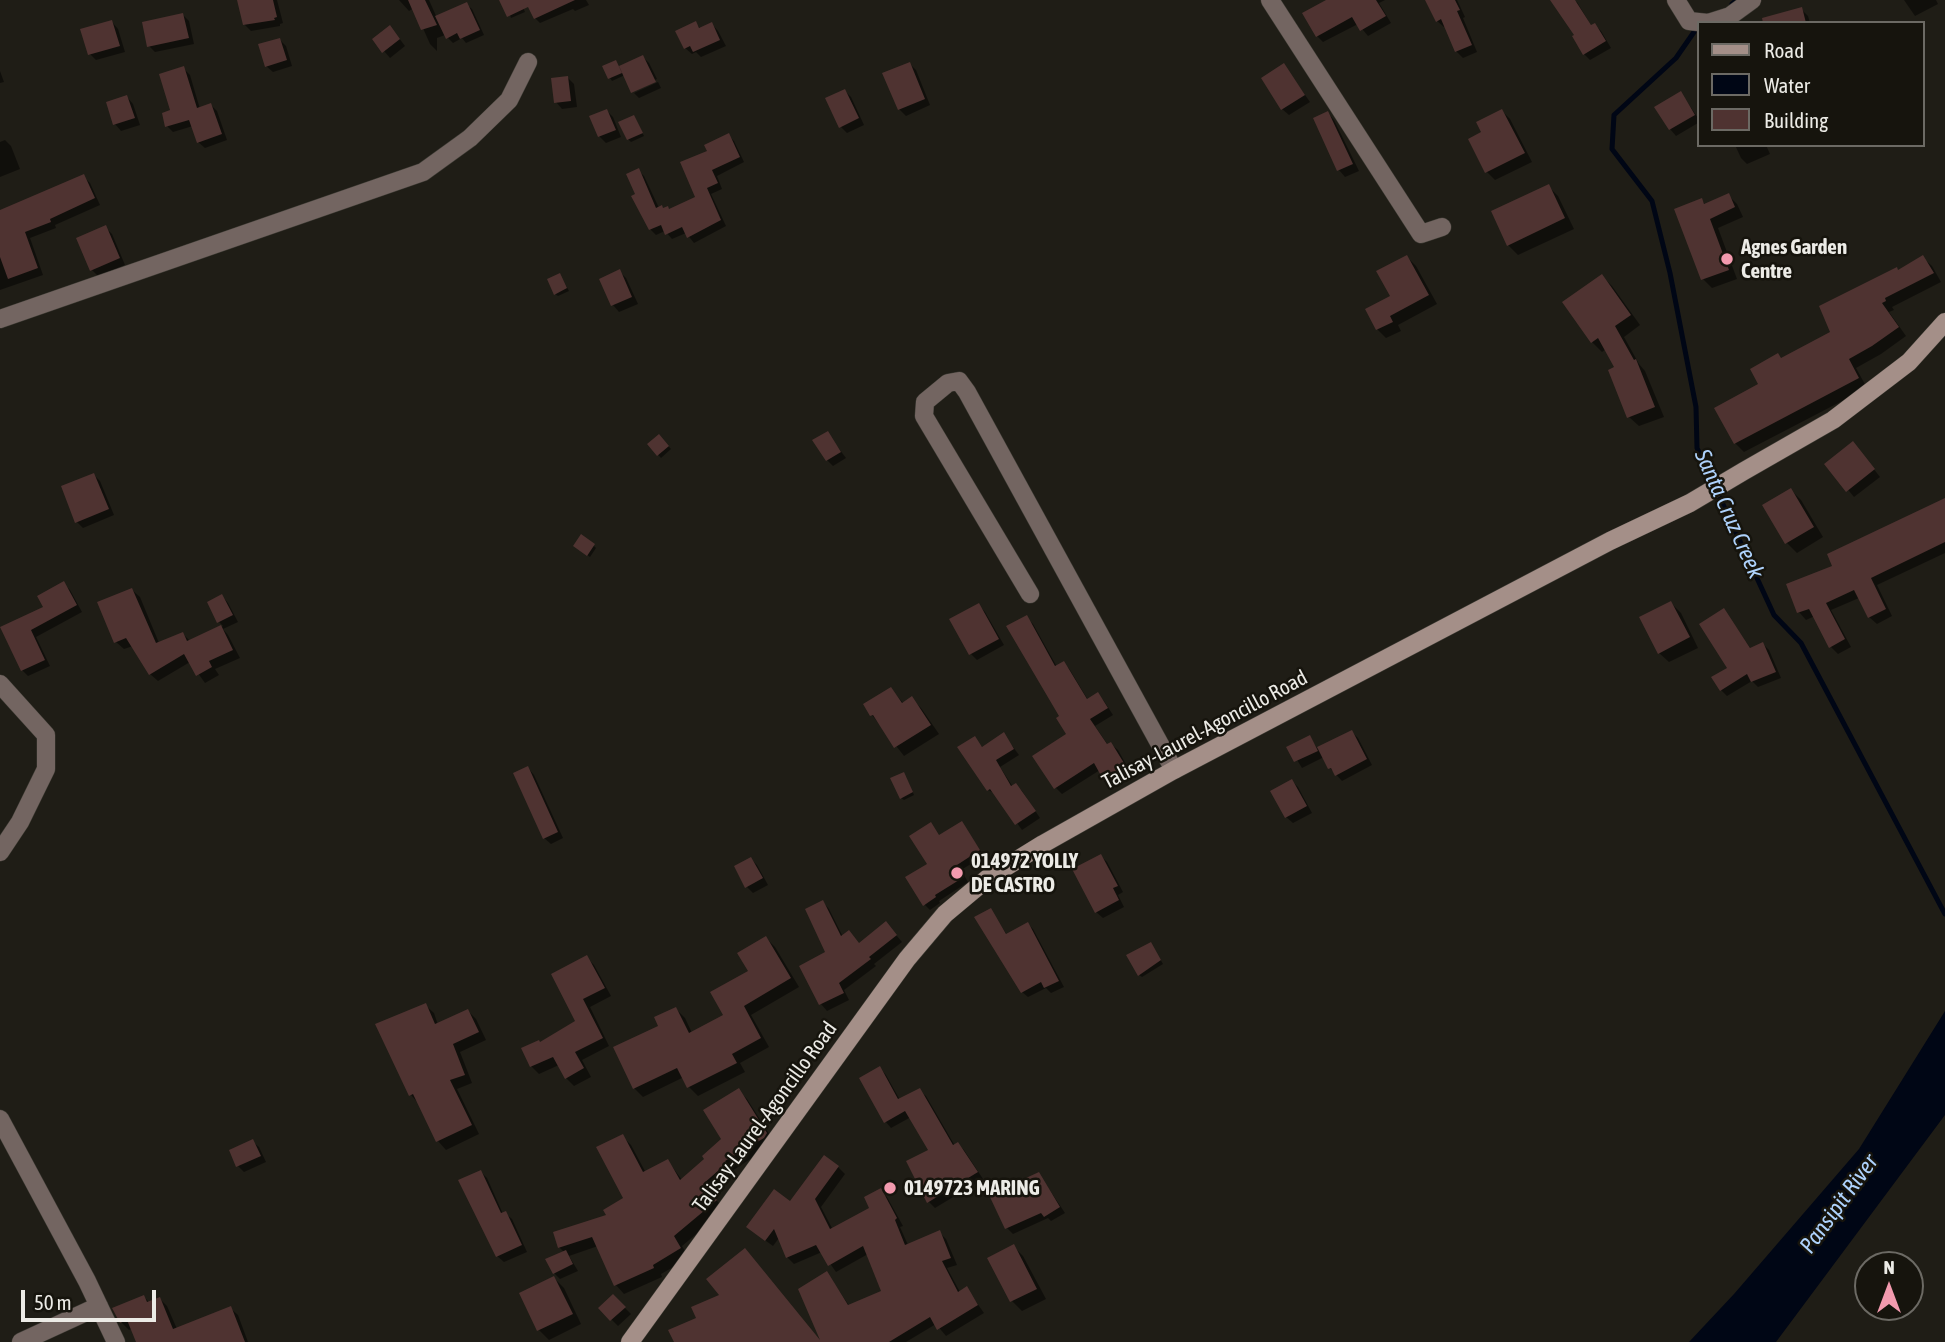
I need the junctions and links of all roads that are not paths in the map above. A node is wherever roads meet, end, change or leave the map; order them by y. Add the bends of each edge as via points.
1 (1270, 0) edge
2 (1676, 0) edge
3 (1752, 0) edge
4 (1714, 21) edge
5 (1696, 22) edge
6 (528, 62) dead end
7 (1442, 227) dead end
8 (0, 319) edge
9 (1945, 322) edge
10 (1030, 594) dead end
11 (0, 684) edge
12 (1174, 770) junction
13 (0, 852) edge
14 (0, 1119) edge
15 (99, 1306) junction
16 (21, 1342) edge
17 (116, 1342) edge
18 (630, 1342) edge

1 - 7 street via 1422,234
2 - 5 street via 1689,21
3 - 4 street
6 - 8 street via 509,100 470,138 423,172
9 - 12 main road, Talisay-Laurel-Agoncillo Road via 1909,362 1832,420 1690,503
10 - 12 street via 923,416 925,402 948,383 959,382 967,392
11 - 13 street via 46,735 46,769
12 - 18 main road, Talisay-Laurel-Agoncillo Road via 999,871 945,914 907,959
14 - 15 street
15 - 16 street
15 - 17 street

